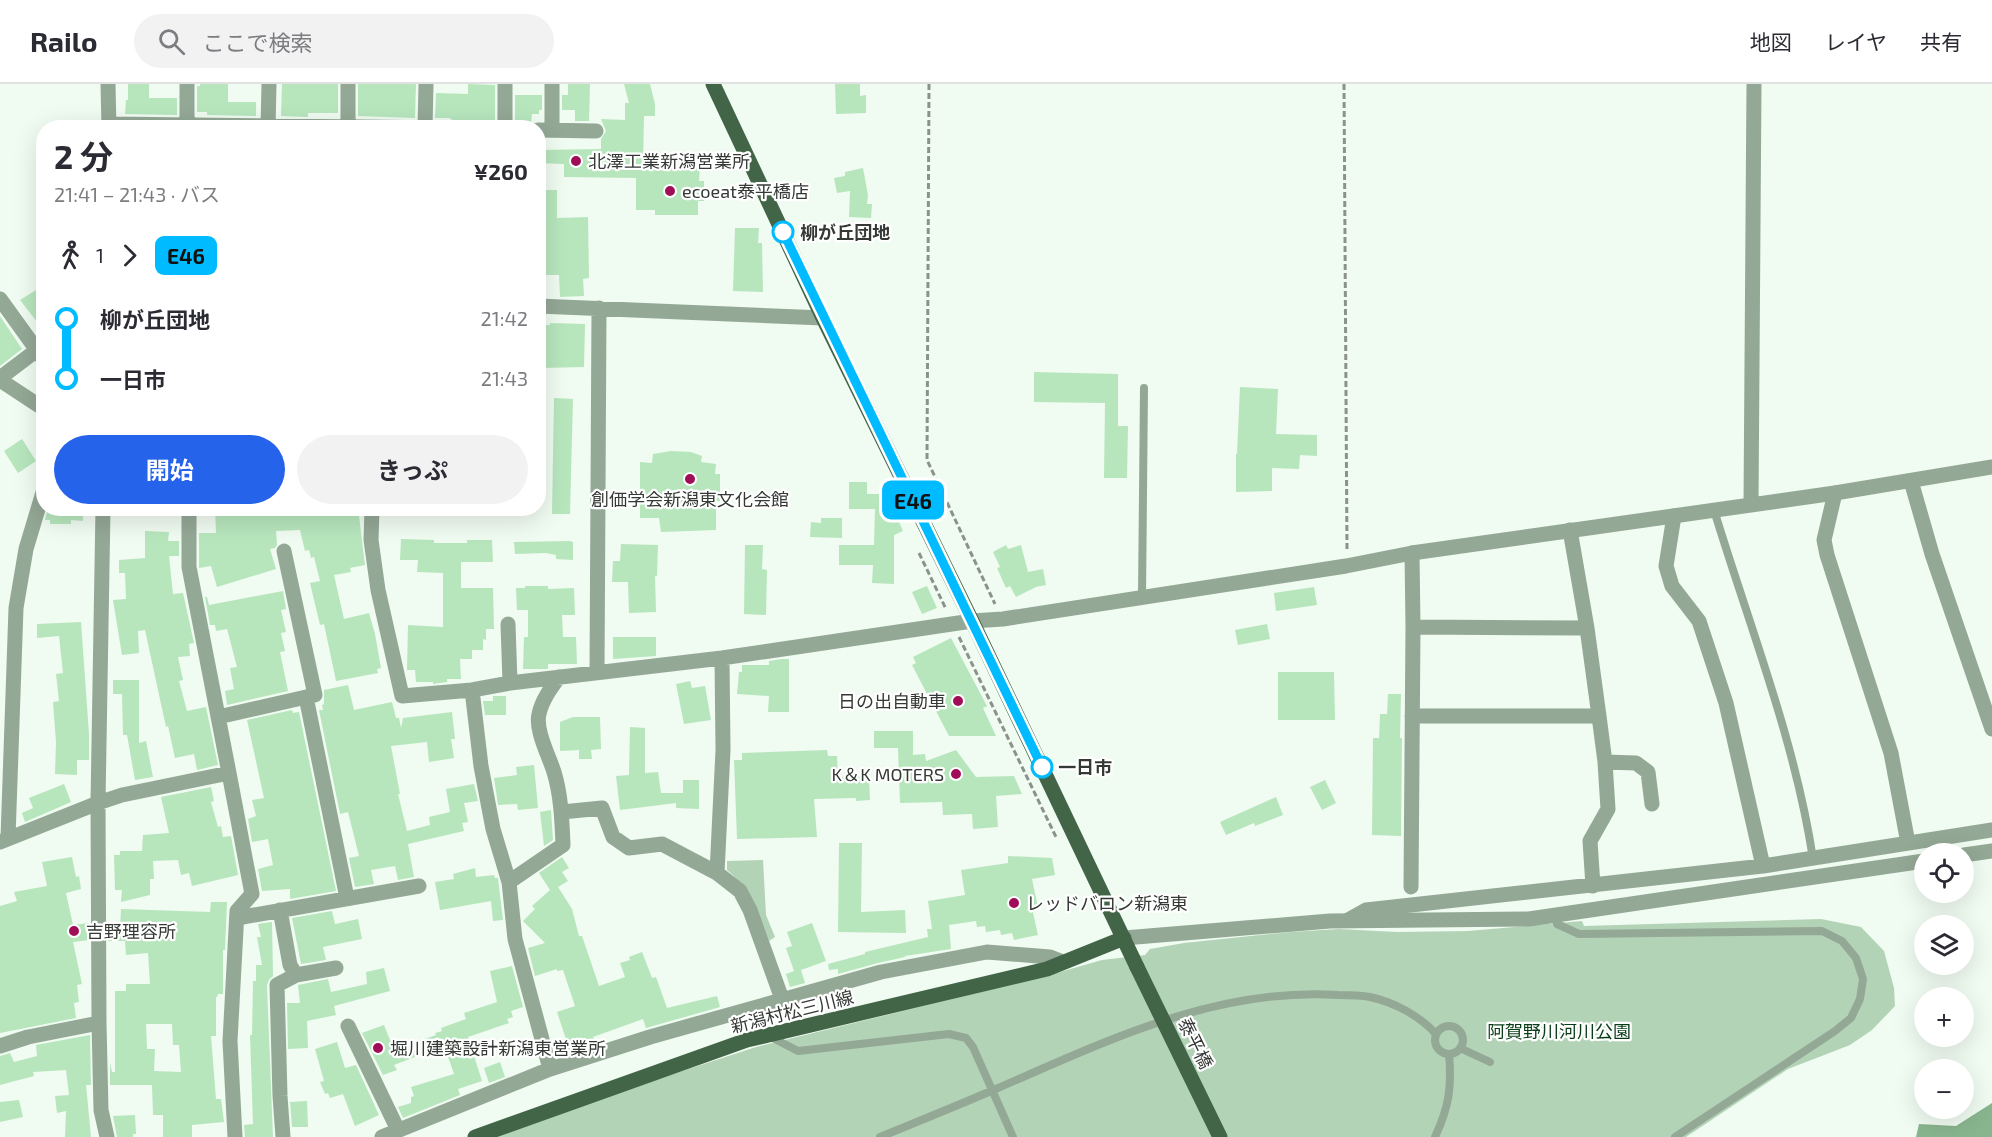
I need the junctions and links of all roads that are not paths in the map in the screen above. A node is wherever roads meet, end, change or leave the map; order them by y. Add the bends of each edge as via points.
1 (108, 84) edge
2 (188, 84) edge
3 (269, 84) edge
4 (348, 84) edge
5 (426, 84) edge
6 (505, 84) edge
7 (552, 84) edge
8 (713, 84) edge
9 (1754, 84) edge
10 (109, 120) edge
11 (187, 120) edge
12 (268, 120) edge
13 (348, 120) edge
14 (425, 120) edge
15 (505, 120) edge
16 (546, 123) edge
17 (546, 130) edge
18 (596, 131) dead end
19 (0, 299) edge
20 (546, 306) edge
21 (599, 308) junction
22 (823, 318) junction
23 (36, 349) edge
24 (36, 357) edge
25 (0, 379) edge
26 (1144, 388) dead end
27 (36, 404) edge
28 (1992, 467) edge
29 (1911, 481) junction
30 (1835, 493) junction
31 (1751, 505) junction
32 (1714, 510) junction
33 (36, 516) edge
34 (103, 516) edge
35 (189, 516) edge
36 (372, 516) edge
37 (1674, 516) junction
38 (1570, 530) junction
39 (284, 551) dead end
40 (1412, 553) junction
41 (1142, 597) junction
42 (972, 621) junction
43 (508, 624) dead end
44 (1413, 627) junction
45 (1587, 628) junction
46 (722, 658) junction
47 (597, 673) junction
48 (559, 677) junction
49 (510, 683) junction
50 (472, 690) junction
51 (306, 697) junction
52 (1412, 716) junction
53 (1599, 716) junction
54 (218, 717) junction
55 (1992, 729) edge
56 (1605, 762) junction
57 (229, 773) junction
58 (99, 804) junction
59 (1652, 804) dead end
60 (562, 812) junction
61 (1992, 830) edge
62 (4, 840) edge
63 (1908, 843) junction
64 (1992, 851) edge
65 (1974, 854) edge
66 (1813, 859) junction
67 (1914, 862) edge
68 (1763, 866) junction
69 (717, 873) junction
70 (509, 882) junction
71 (419, 886) dead end
72 (1411, 886) dead end
73 (1593, 886) junction
74 (347, 898) junction
75 (280, 910) junction
76 (1555, 915) junction
77 (237, 918) junction
78 (1348, 920) junction
79 (1124, 938) junction
80 (1063, 963) junction
81 (336, 968) dead end
82 (296, 975) junction
83 (782, 999) junction
84 (99, 1023) junction
85 (348, 1026) dead end
86 (1436, 1034) junction
87 (768, 1036) junction
88 (0, 1046) edge
89 (1460, 1048) junction
90 (1449, 1054) junction
91 (1490, 1062) dead end
92 (550, 1069) junction
93 (992, 1091) junction
94 (398, 1130) junction
95 (107, 1137) edge
96 (235, 1137) edge
97 (283, 1137) edge
98 (382, 1137) edge
99 (475, 1137) edge
100 (880, 1137) edge
101 (1013, 1137) edge
102 (1220, 1137) edge
103 (1435, 1137) edge
104 (1675, 1137) edge

1 - 10 street
2 - 11 street
3 - 12 street
4 - 13 street
5 - 14 street
6 - 15 street
7 - 16 street
8 - 22 main road, 泰平橋
9 - 31 street
17 - 18 street
19 - 23 street
20 - 21 street
21 - 22 street
21 - 47 street
22 - 42 main road, 泰平橋
24 - 25 street
25 - 27 street
26 - 41 lane
28 - 29 street
29 - 30 street
29 - 55 street
30 - 31 street
30 - 63 street via 1824,540 1827,555 1891,753
31 - 32 street
32 - 37 street
32 - 66 lane via 1789,750 1806,810
33 - 62 street via 16,608
34 - 58 street
35 - 54 street via 189,567
36 - 50 street via 378,590 402,696
37 - 38 street
37 - 68 street via 1666,566 1672,586 1700,621 1726,704
38 - 40 street
38 - 45 street
39 - 51 street via 315,695
40 - 41 street
40 - 44 street
41 - 42 street
42 - 46 street
42 - 79 main road, 泰平橋
43 - 49 street
44 - 45 street
44 - 52 street
45 - 53 street
46 - 47 street
46 - 69 street via 723,750
47 - 48 street
48 - 49 street
48 - 60 street via 538,716
49 - 50 street
50 - 70 street via 481,766
51 - 54 street
51 - 74 street
52 - 53 street
52 - 72 street
53 - 56 street
54 - 57 street
56 - 59 street via 1636,763 1648,772
56 - 73 street via 1608,809 1590,841
57 - 58 street via 122,795
57 - 77 street via 252,894 237,911
58 - 62 street
58 - 84 street
60 - 69 street via 602,808 613,837 629,848 662,844
60 - 70 street via 563,845
61 - 63 street
63 - 66 street
64 - 65 street
66 - 68 street
67 - 76 street
68 - 73 street
69 - 83 street via 740,891 750,910
70 - 92 street via 515,939
71 - 74 street
73 - 78 street via 1366,910
74 - 75 street
75 - 77 street
75 - 82 street via 290,965
76 - 78 street via 1529,919
76 - 104 lane via 1557,924 1579,934 1822,931 1842,941 1856,958 1863,979 1860,999 1851,1018
77 - 96 street via 230,1041
78 - 79 street
79 - 80 main road, 新潟村松三川線
79 - 102 main road, 泰平橋, bridge
80 - 83 street via 1050,957 987,952 881,972
80 - 87 main road, 新潟村松三川線
81 - 82 street
82 - 97 street via 278,985
83 - 92 street
84 - 88 street
84 - 95 street via 102,1110
85 - 94 street
86 - 89 lane via 1447,1026 1456,1028 1462,1035
86 - 90 lane via 1437,1047
86 - 93 lane via 1394,1005 1369,997 1305,992 1251,998 1120,1035
87 - 93 lane via 798,1050 949,1034 966,1038
87 - 99 main road, 新潟村松三川線 via 747,1040
89 - 90 lane
89 - 91 lane
90 - 103 lane via 1449,1092
92 - 94 street
93 - 100 lane
93 - 101 lane
94 - 98 street

